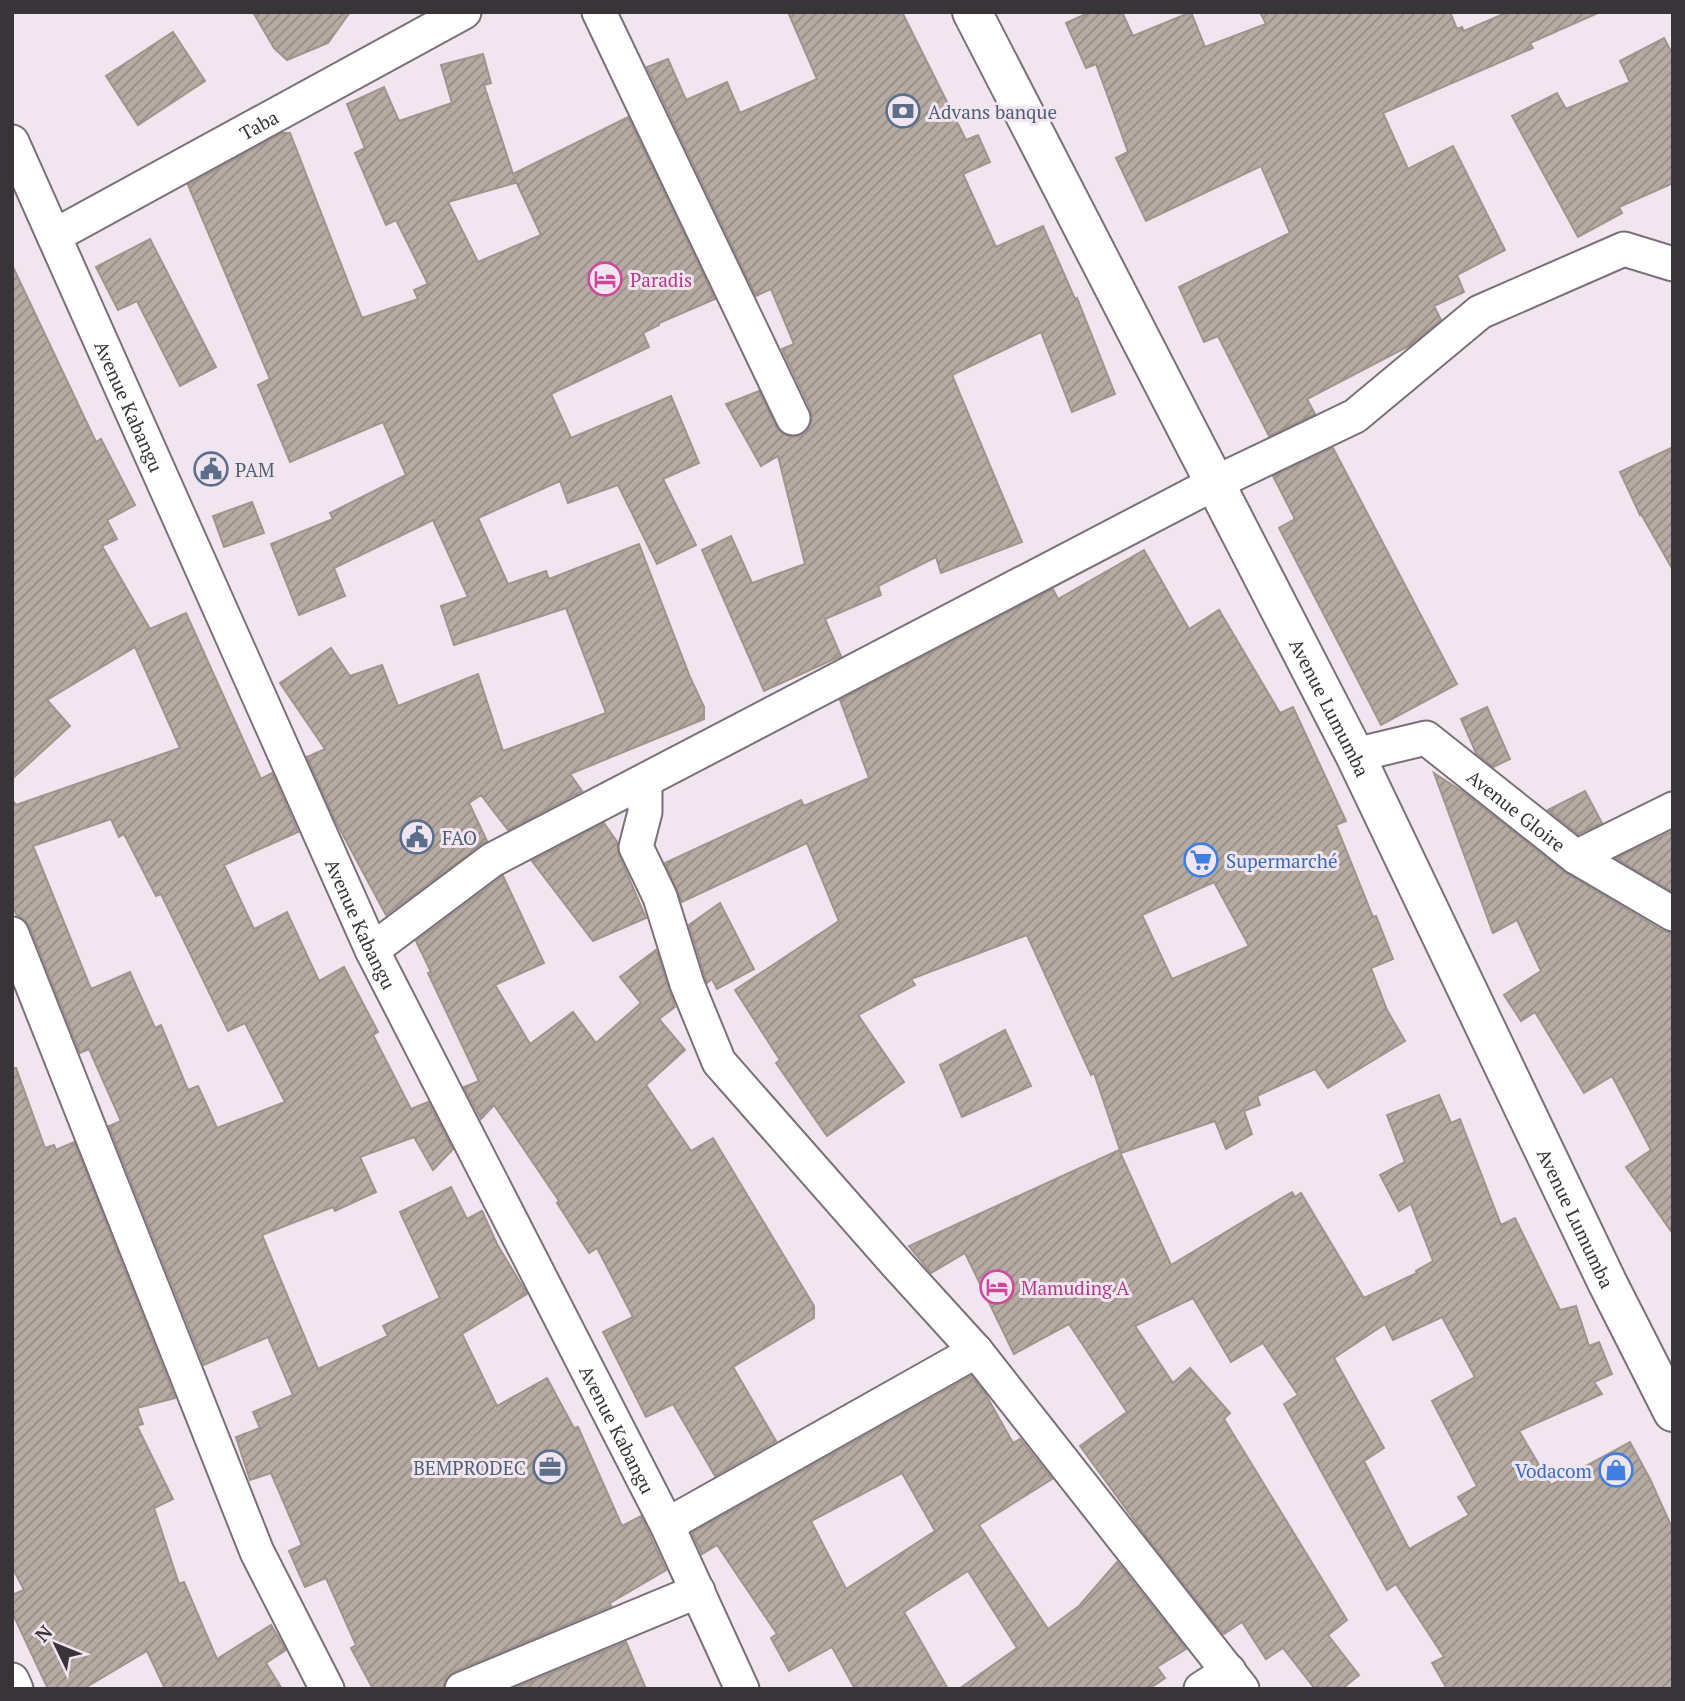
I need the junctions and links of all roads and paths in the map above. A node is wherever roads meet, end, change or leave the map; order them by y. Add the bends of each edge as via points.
1 (464, 12) edge
2 (599, 12) edge
3 (972, 12) edge
4 (12, 142) edge
5 (54, 236) junction
6 (1673, 264) edge
7 (793, 418) dead end
8 (1215, 483) junction
9 (1355, 755) junction
10 (645, 782) junction
11 (1673, 809) edge
12 (1576, 857) junction
13 (1673, 914) edge
14 (12, 934) edge
15 (372, 950) junction
16 (976, 1351) junction
17 (1673, 1412) edge
18 (667, 1525) junction
19 (698, 1591) junction
20 (12, 1680) edge
21 (1224, 1683) edge
22 (16, 1689) edge
23 (327, 1689) edge
24 (462, 1689) edge
25 (743, 1689) edge

1 - 5 street, Taba
2 - 7 street
3 - 8 main road, Avenue Lumumba
4 - 5 street, Avenue Kabangu
5 - 15 street, Avenue Kabangu
6 - 8 street via 1624,249 1480,312 1355,416
8 - 9 main road, Avenue Lumumba
8 - 10 street
9 - 12 street, Avenue Gloire via 1426,738
9 - 17 main road, Avenue Lumumba
10 - 15 street via 492,860
10 - 16 street via 645,812 636,847 660,897 687,984 719,1062
11 - 12 street
12 - 13 street, Avenue Gloire
14 - 23 street via 257,1552
15 - 18 street, Avenue Kabangu
16 - 18 street
16 - 21 street
18 - 19 street, Avenue Kabangu
19 - 24 street
19 - 25 street, Avenue Kabangu
20 - 22 street

